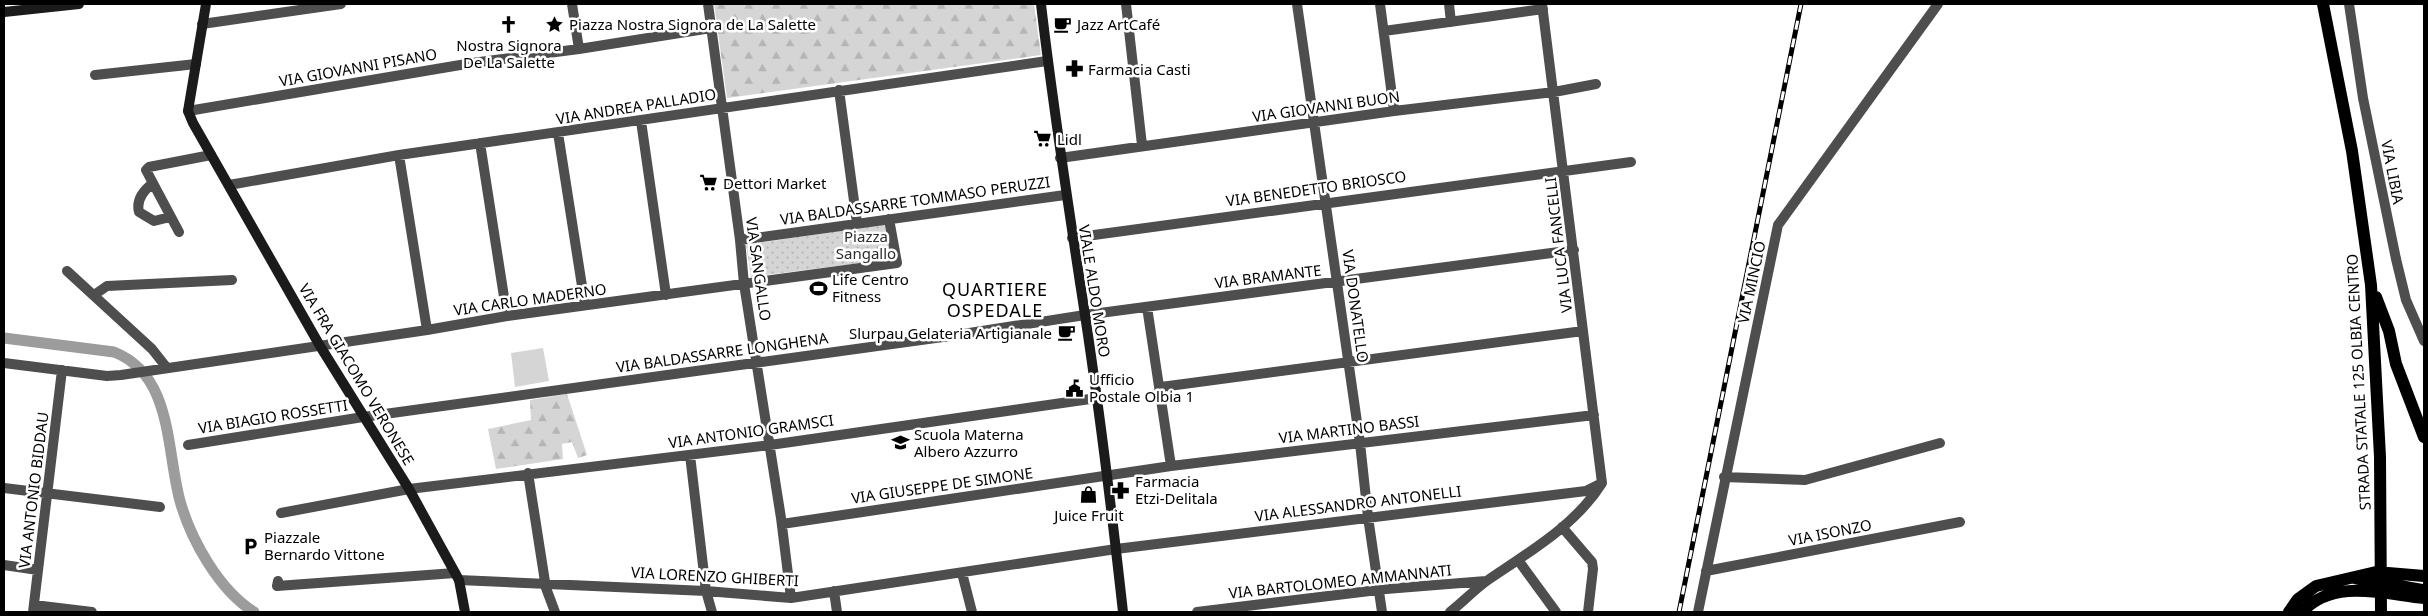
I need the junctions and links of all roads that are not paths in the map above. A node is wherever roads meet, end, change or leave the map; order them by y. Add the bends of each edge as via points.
1 (79, 4) edge
2 (206, 4) edge
3 (341, 4) edge
4 (572, 4) edge
5 (708, 4) edge
6 (1041, 4) edge
7 (1126, 4) edge
8 (1297, 4) edge
9 (1380, 4) edge
10 (1449, 4) edge
11 (1938, 4) edge
12 (2323, 4) edge
13 (2349, 4) edge
14 (1543, 6) edge
15 (4, 12) edge
16 (1451, 22) junction
17 (202, 24) junction
18 (711, 28) junction
19 (1384, 31) junction
20 (580, 49) junction
21 (1048, 61) junction
22 (196, 64) junction
23 (95, 75) dead end
24 (1596, 84) dead end
25 (840, 90) junction
26 (1554, 92) junction
27 (722, 107) junction
28 (188, 111) junction
29 (1394, 111) junction
30 (641, 121) junction
31 (1315, 123) junction
32 (558, 134) junction
33 (480, 143) junction
34 (1142, 145) junction
35 (211, 155) junction
36 (400, 155) junction
37 (1060, 158) junction
38 (1631, 162) dead end
39 (1564, 171) junction
40 (152, 184) junction
41 (229, 185) junction
42 (1065, 194) junction
43 (1325, 202) junction
44 (170, 217) junction
45 (890, 219) junction
46 (857, 223) junction
47 (179, 232) dead end
48 (1072, 238) junction
49 (740, 240) junction
50 (1574, 250) junction
51 (67, 270) dead end
52 (232, 280) dead end
53 (1337, 282) junction
54 (744, 284) junction
55 (2371, 285) junction
56 (94, 295) junction
57 (666, 295) junction
58 (585, 305) junction
59 (1147, 307) junction
60 (1085, 314) junction
61 (507, 316) junction
62 (427, 330) junction
63 (1583, 330) junction
64 (2424, 341) edge
65 (320, 346) junction
66 (1348, 360) junction
67 (758, 362) junction
68 (4, 363) edge
69 (162, 368) junction
70 (62, 370) junction
71 (1161, 387) junction
72 (1097, 398) junction
73 (1594, 415) junction
74 (363, 417) junction
75 (2424, 436) edge
76 (1360, 443) junction
77 (1940, 443) dead end
78 (770, 444) junction
79 (188, 445) dead end
80 (690, 455) junction
81 (1171, 466) junction
82 (528, 473) junction
83 (1107, 476) junction
84 (1724, 477) junction
85 (1602, 482) junction
86 (4, 488) edge
87 (409, 490) junction
88 (46, 493) junction
89 (160, 507) dead end
90 (281, 513) dead end
91 (1368, 517) junction
92 (1960, 522) dead end
93 (782, 524) junction
94 (1562, 527) junction
95 (1116, 550) junction
96 (1518, 560) junction
97 (4, 565) edge
98 (38, 570) junction
99 (1706, 571) junction
100 (962, 573) junction
101 (457, 576) junction
102 (2424, 576) edge
103 (2351, 577) junction
104 (278, 581) dead end
105 (1486, 581) junction
106 (546, 584) junction
107 (1380, 589) junction
108 (2424, 590) edge
109 (706, 591) junction
110 (834, 591) junction
111 (790, 598) junction
112 (2424, 598) edge
113 (33, 608) edge
114 (1454, 611) edge
115 (92, 612) edge
116 (465, 612) edge
117 (555, 612) edge
118 (712, 612) edge
119 (837, 612) edge
120 (972, 612) edge
121 (1123, 612) edge
122 (1197, 612) edge
123 (1382, 612) edge
124 (1556, 612) edge
125 (1588, 612) edge
126 (1698, 612) edge
127 (2289, 612) edge
128 (2302, 612) edge
129 (2381, 612) edge

1 - 15 street
2 - 17 street
3 - 17 street
4 - 20 street
5 - 18 street, VIA SANGALLO
6 - 21 street, VIALE ALDO MORO
7 - 34 street
8 - 31 street, VIA DONATELLO
9 - 19 street
10 - 16 street
11 - 84 street, VIA MINCIO via 1778,224
12 - 55 main road, STRADA STATALE 125 OLBIA CENTRO via 2351,143
13 - 64 street, VIA LIBIA via 2396,259 2406,300
14 - 16 street
14 - 26 street, VIA LUCA FANCELLI
16 - 19 street
17 - 22 street
18 - 20 street, VIA GIOVANNI PISANO
18 - 27 street, VIA SANGALLO
19 - 29 street
20 - 28 street, VIA GIOVANNI PISANO via 472,62
21 - 25 street, VIA ANDREA PALLADIO
21 - 37 street, VIALE ALDO MORO
22 - 23 street
22 - 28 street
24 - 26 street, VIA GIOVANNI BUON
25 - 27 street, VIA ANDREA PALLADIO
25 - 46 street
26 - 29 street, VIA GIOVANNI BUON
26 - 39 street, VIA LUCA FANCELLI
27 - 30 street, VIA ANDREA PALLADIO
27 - 49 street, VIA SANGALLO
28 - 35 street, VIA FRA GIACOMO VERONESE
29 - 31 street, VIA GIOVANNI BUON
30 - 32 street, VIA ANDREA PALLADIO
30 - 57 street
31 - 34 street, VIA GIOVANNI BUON
31 - 43 street, VIA DONATELLO
32 - 33 street, VIA ANDREA PALLADIO
32 - 58 street
33 - 36 street, VIA ANDREA PALLADIO
33 - 61 street
34 - 37 street, VIA GIOVANNI BUON
35 - 40 street via 149,167 146,170
35 - 41 street, VIA FRA GIACOMO VERONESE
36 - 41 street, VIA ANDREA PALLADIO
36 - 62 street
37 - 42 street, VIALE ALDO MORO
38 - 39 street, VIA BENEDETTO BRIOSCO
39 - 43 street, VIA BENEDETTO BRIOSCO
39 - 50 street, VIA LUCA FANCELLI
40 - 44 street
40 - 44 street via 143,192 138,212 154,221
41 - 65 street, VIA FRA GIACOMO VERONESE
42 - 45 street, VIA BALDASSARRE TOMMASO PERUZZI
42 - 48 street, VIALE ALDO MORO
43 - 48 street, VIA BENEDETTO BRIOSCO
43 - 53 street, VIA DONATELLO
44 - 47 street
45 - 46 street, VIA BALDASSARRE TOMMASO PERUZZI
45 - 54 street via 896,263
46 - 49 street, VIA BALDASSARRE TOMMASO PERUZZI
48 - 60 street, VIALE ALDO MORO
49 - 54 street, VIA SANGALLO
50 - 53 street, VIA BRAMANTE
50 - 63 street, VIA LUCA FANCELLI
51 - 56 street
52 - 56 street via 107,286
53 - 59 street, VIA BRAMANTE
53 - 66 street, VIA DONATELLO
54 - 57 street, VIA CARLO MADERNO
54 - 67 street, VIA SANGALLO
55 - 75 main road via 2389,331 2396,364
55 - 129 main road, STRADA STATALE 125 OLBIA CENTRO via 2381,475
56 - 69 street via 152,350
57 - 58 street, VIA CARLO MADERNO
58 - 61 street, VIA CARLO MADERNO
59 - 60 street, VIA BRAMANTE
59 - 71 street
60 - 67 street, VIA BALDASSARRE LONGHENA
60 - 72 street, VIALE ALDO MORO
61 - 62 street, VIA CARLO MADERNO
62 - 65 street, VIA CARLO MADERNO
63 - 66 street
63 - 73 street, VIA LUCA FANCELLI
65 - 69 street, VIA CARLO MADERNO
65 - 74 street, VIA FRA GIACOMO VERONESE
66 - 71 street
66 - 76 street, VIA DONATELLO
67 - 74 street, VIA BALDASSARRE LONGHENA
67 - 78 street, VIA SANGALLO
68 - 70 street, VIA CARLO MADERNO
69 - 70 street, VIA CARLO MADERNO via 107,376
70 - 88 street, VIA ANTONIO BIDDAU
71 - 81 street
72 - 78 street, VIA ANTONIO GRAMSCI
72 - 83 street, VIALE ALDO MORO
73 - 76 street, VIA MARTINO BASSI
73 - 85 street, VIA LUCA FANCELLI
74 - 79 street, VIA BIAGIO ROSSETTI
74 - 87 street, VIA FRA GIACOMO VERONESE
76 - 81 street, VIA MARTINO BASSI
76 - 91 street, VIA DONATELLO
77 - 84 street via 1805,480
78 - 80 street, VIA ANTONIO GRAMSCI
78 - 93 street, VIA SANGALLO
80 - 82 street, VIA ANTONIO GRAMSCI
80 - 109 street
81 - 83 street, VIA MARTINO BASSI
82 - 87 street, VIA ANTONIO GRAMSCI
82 - 106 street
83 - 93 street, VIA GIUSEPPE DE SIMONE
83 - 95 street, VIALE ALDO MORO
84 - 99 street, VIA MINCIO
85 - 91 street, VIA ALESSANDRO ANTONELLI via 1586,490
85 - 94 street via 1592,499
86 - 88 street
87 - 90 street, VIA ANTONIO GRAMSCI
87 - 101 street, VIA FRA GIACOMO VERONESE
88 - 89 street
88 - 98 street, VIA ANTONIO BIDDAU
91 - 95 street, VIA ALESSANDRO ANTONELLI
91 - 107 street, VIA DONATELLO
92 - 99 street, VIA ISONZO
93 - 111 street, VIA SANGALLO
94 - 96 street
94 - 125 street via 1592,562
95 - 100 street, VIA LORENZO GHIBERTI
95 - 121 street, VIALE ALDO MORO
96 - 105 street
96 - 124 street
97 - 98 street
98 - 113 street, VIA ANTONIO BIDDAU
99 - 126 street, VIA MINCIO
100 - 110 street, VIA LORENZO GHIBERTI
100 - 120 street
101 - 104 street, VIA LORENZO GHIBERTI via 278,586
101 - 106 street, VIA LORENZO GHIBERTI
101 - 116 street, VIA FRA GIACOMO VERONESE
102 - 103 main road via 2376,572
103 - 108 main road
103 - 127 main road via 2316,586 2298,599
105 - 107 street, VIA BARTOLOMEO AMMANNATI
105 - 114 street
106 - 109 street, VIA LORENZO GHIBERTI
106 - 117 street
107 - 122 street, VIA BARTOLOMEO AMMANNATI
107 - 123 street, VIA DONATELLO
109 - 111 street, VIA LORENZO GHIBERTI
109 - 118 street
110 - 111 street, VIA LORENZO GHIBERTI
110 - 119 street
112 - 128 main road via 2356,590 2332,592 2309,604
113 - 115 street

